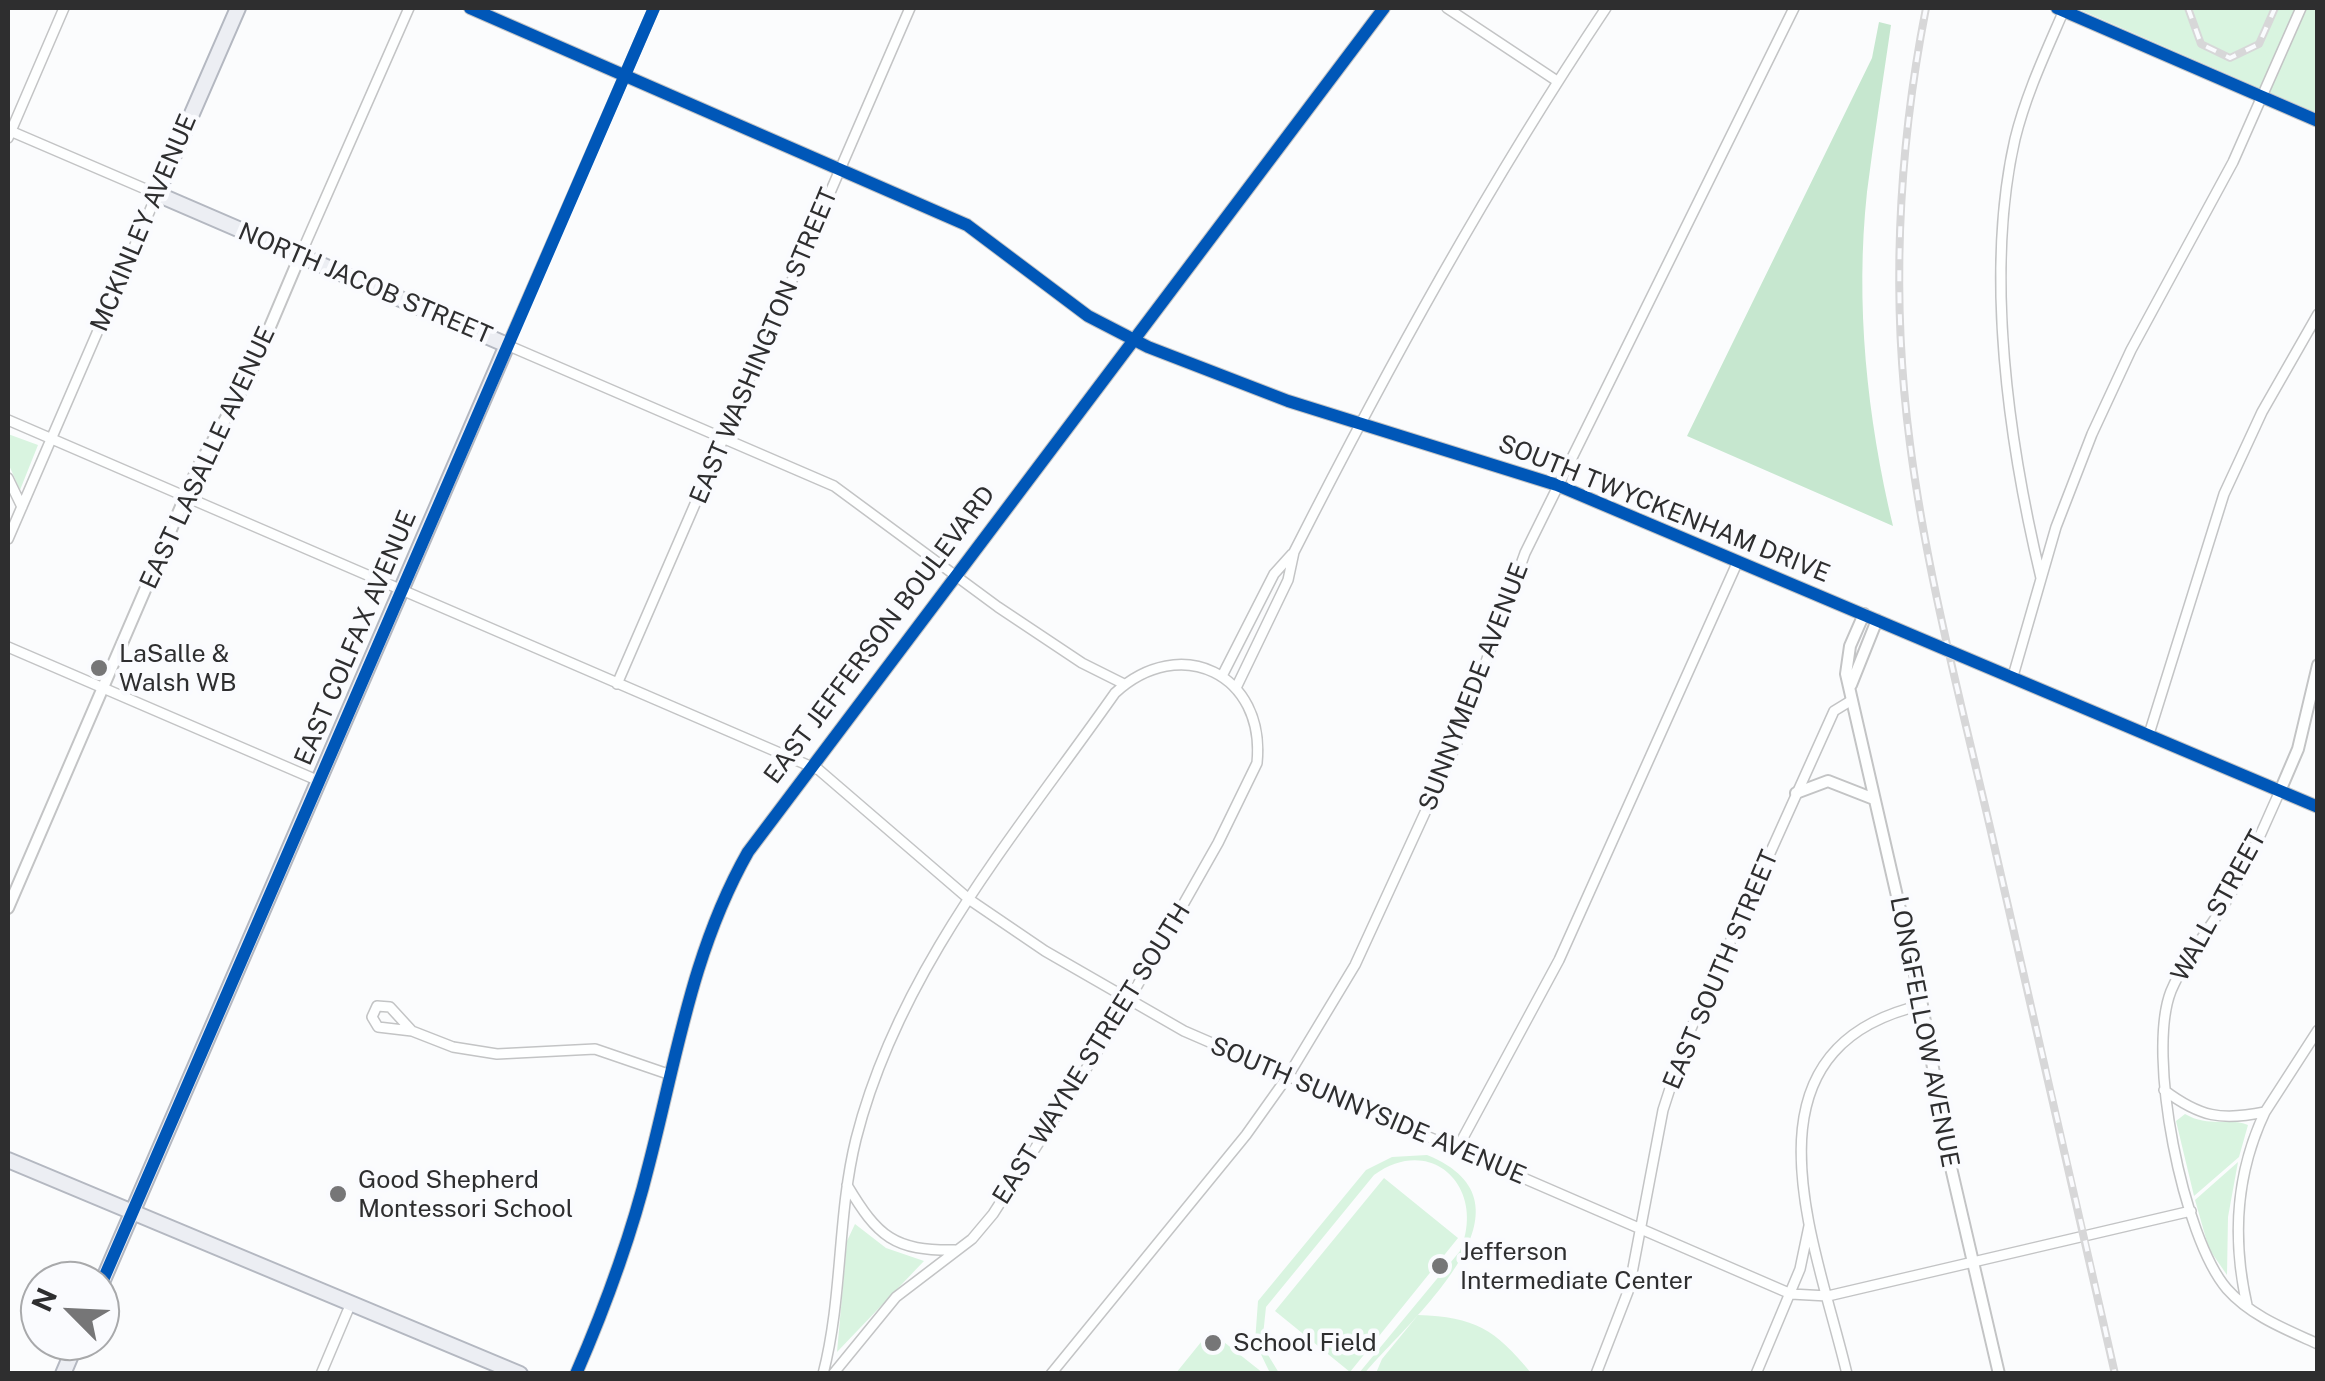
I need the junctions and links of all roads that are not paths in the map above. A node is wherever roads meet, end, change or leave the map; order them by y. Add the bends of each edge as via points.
1 (64, 8) edge
2 (238, 8) edge
3 (408, 8) edge
4 (470, 8) edge
5 (654, 8) edge
6 (910, 8) edge
7 (1384, 8) edge
8 (1447, 8) edge
9 (1606, 8) edge
10 (1794, 8) edge
11 (2301, 8) edge
12 (2061, 9) edge
13 (624, 75) junction
14 (1556, 81) junction
15 (2260, 96) junction
16 (2318, 121) edge
17 (8, 133) edge
18 (840, 169) junction
19 (157, 194) junction
20 (300, 256) junction
21 (2318, 314) edge
22 (1133, 340) junction
23 (507, 346) junction
24 (8, 420) edge
25 (1360, 423) junction
26 (50, 438) junction
27 (723, 439) junction
28 (8, 478) edge
29 (1557, 485) junction
30 (185, 497) junction
31 (22, 507) junction
32 (8, 540) edge
33 (1294, 552) junction
34 (1738, 561) junction
35 (954, 575) junction
36 (2041, 580) junction
37 (401, 590) junction
38 (1864, 614) junction
39 (1876, 620) junction
40 (8, 647) edge
41 (2318, 665) edge
42 (1222, 676) junction
43 (2014, 676) junction
44 (618, 684) junction
45 (1124, 684) junction
46 (102, 688) junction
47 (1236, 688) junction
48 (1851, 696) junction
49 (2149, 734) junction
50 (809, 766) junction
51 (319, 781) junction
52 (2280, 791) junction
53 (1796, 793) junction
54 (1874, 799) junction
55 (2318, 807) edge
56 (970, 900) junction
57 (8, 908) edge
58 (1128, 1001) junction
59 (1922, 1005) junction
60 (2318, 1030) edge
61 (412, 1031) dead end
62 (668, 1074) junction
63 (1288, 1076) junction
64 (2164, 1090) junction
65 (2265, 1112) junction
66 (1457, 1149) junction
67 (8, 1160) edge
68 (847, 1186) junction
69 (133, 1210) junction
70 (2191, 1211) junction
71 (1810, 1218) junction
72 (1643, 1229) junction
73 (958, 1250) junction
74 (111, 1261) edge
75 (1973, 1262) junction
76 (1790, 1294) junction
77 (1828, 1296) junction
78 (352, 1302) junction
79 (2247, 1308) junction
80 (2318, 1344) edge
81 (321, 1374) edge
82 (520, 1374) edge
83 (576, 1374) edge
84 (823, 1374) edge
85 (833, 1374) edge
86 (1051, 1374) edge
87 (1596, 1374) edge
88 (1756, 1374) edge
89 (1847, 1374) edge
90 (1999, 1374) edge

1 - 17 street
2 - 19 main road, MCKINLEY AVENUE
3 - 20 street, EAST LASALLE AVENUE
4 - 13 street, SOUTH TWYCKENHAM DRIVE
5 - 13 street, EAST COLFAX AVENUE
6 - 18 street, EAST WASHINGTON STREET
7 - 22 street, EAST JEFFERSON BOULEVARD
8 - 14 street
9 - 14 street
10 - 29 street, SUNNYMEDE AVENUE
11 - 15 street
12 - 15 street
12 - 36 street via 2021,118 2006,214 2008,380
13 - 18 street, SOUTH TWYCKENHAM DRIVE
13 - 23 street, EAST COLFAX AVENUE
14 - 25 street via 1461,235
15 - 16 street
15 - 36 street via 2234,162 2105,404
17 - 19 street, NORTH JACOB STREET
18 - 22 street, SOUTH TWYCKENHAM DRIVE via 967,225 1088,316
18 - 27 street, EAST WASHINGTON STREET
19 - 20 main road, NORTH JACOB STREET
19 - 26 street, MCKINLEY AVENUE
20 - 23 main road, NORTH JACOB STREET
20 - 30 street, EAST LASALLE AVENUE via 248,381
21 - 49 street via 2224,494
22 - 25 street, SOUTH TWYCKENHAM DRIVE via 1233,383
22 - 35 street, EAST JEFFERSON BOULEVARD
23 - 27 street, NORTH JACOB STREET
23 - 37 main road, EAST COLFAX AVENUE
24 - 26 street, SOUTH SUNNYSIDE AVENUE
25 - 29 street, SOUTH TWYCKENHAM DRIVE
25 - 33 street
26 - 30 street, SOUTH SUNNYSIDE AVENUE
26 - 31 street, MCKINLEY AVENUE
27 - 35 street, NORTH JACOB STREET via 842,490
27 - 44 street, EAST WASHINGTON STREET
28 - 31 street
29 - 34 street, SOUTH TWYCKENHAM DRIVE
29 - 63 street, SUNNYMEDE AVENUE via 1507,595 1456,745 1378,919
30 - 37 street, SOUTH SUNNYSIDE AVENUE
30 - 46 street, EAST LASALLE AVENUE
31 - 32 street, MCKINLEY AVENUE
33 - 42 street via 1274,574
33 - 47 street via 1288,580
34 - 38 street, SOUTH TWYCKENHAM DRIVE
34 - 66 street via 1551,977
35 - 45 street, NORTH JACOB STREET
35 - 50 street, EAST JEFFERSON BOULEVARD
36 - 43 street
37 - 44 street, SOUTH SUNNYSIDE AVENUE
37 - 51 main road, EAST COLFAX AVENUE
38 - 39 street, SOUTH TWYCKENHAM DRIVE
38 - 48 street, LONGFELLOW AVENUE via 1846,659
39 - 43 street, SOUTH TWYCKENHAM DRIVE
39 - 48 street via 1852,675
40 - 46 street
41 - 52 street, WALL STREET via 2298,750
42 - 45 street via 1174,663
42 - 47 street
43 - 49 street, SOUTH TWYCKENHAM DRIVE
44 - 50 street, SOUTH SUNNYSIDE AVENUE
45 - 56 street
46 - 51 street
46 - 57 street, EAST LASALLE AVENUE
47 - 58 street, EAST WAYNE STREET SOUTH via 1258,736 1254,775
48 - 53 street, EAST SOUTH STREET via 1834,711
48 - 54 street, LONGFELLOW AVENUE
49 - 52 street, SOUTH TWYCKENHAM DRIVE
50 - 56 street, SOUTH SUNNYSIDE AVENUE
50 - 62 street, EAST JEFFERSON BOULEVARD via 762,829 720,906
51 - 69 main road, EAST COLFAX AVENUE
52 - 55 street, SOUTH TWYCKENHAM DRIVE
52 - 64 street, WALL STREET via 2240,876 2170,993 2162,1033
53 - 54 street via 1828,782
53 - 72 street, EAST SOUTH STREET via 1685,1042 1663,1110
54 - 59 street, LONGFELLOW AVENUE
56 - 58 street, SOUTH SUNNYSIDE AVENUE
56 - 68 street via 896,1024 866,1104
58 - 63 street, SOUTH SUNNYSIDE AVENUE
58 - 73 street, EAST WAYNE STREET SOUTH via 993,1214
59 - 71 street via 1854,1033 1832,1052 1811,1086 1798,1136
59 - 75 street, LONGFELLOW AVENUE
60 - 65 street
61 - 62 street via 497,1054 611,1052
62 - 83 street, EAST JEFFERSON BOULEVARD via 626,1247
63 - 66 street, SOUTH SUNNYSIDE AVENUE
63 - 86 street, SUNNYMEDE AVENUE
64 - 65 street via 2206,1116
64 - 70 street, WALL STREET
65 - 79 street via 2247,1161 2237,1229
66 - 72 street, SOUTH SUNNYSIDE AVENUE
67 - 69 main road
68 - 73 street via 867,1219 896,1243
68 - 84 street
69 - 74 main road, EAST COLFAX AVENUE
69 - 78 main road
70 - 75 street, SOUTH SUNNYSIDE AVENUE
70 - 79 street, WALL STREET via 2213,1270
71 - 76 street
71 - 77 street
72 - 76 street, SOUTH SUNNYSIDE AVENUE
72 - 87 street, EAST SOUTH STREET via 1629,1289
73 - 85 street, EAST WAYNE STREET SOUTH via 896,1298
75 - 77 street, SOUTH SUNNYSIDE AVENUE
75 - 90 street, LONGFELLOW AVENUE
76 - 77 street, SOUTH SUNNYSIDE AVENUE
76 - 88 street
77 - 89 street
78 - 81 street
78 - 82 main road
79 - 80 street

